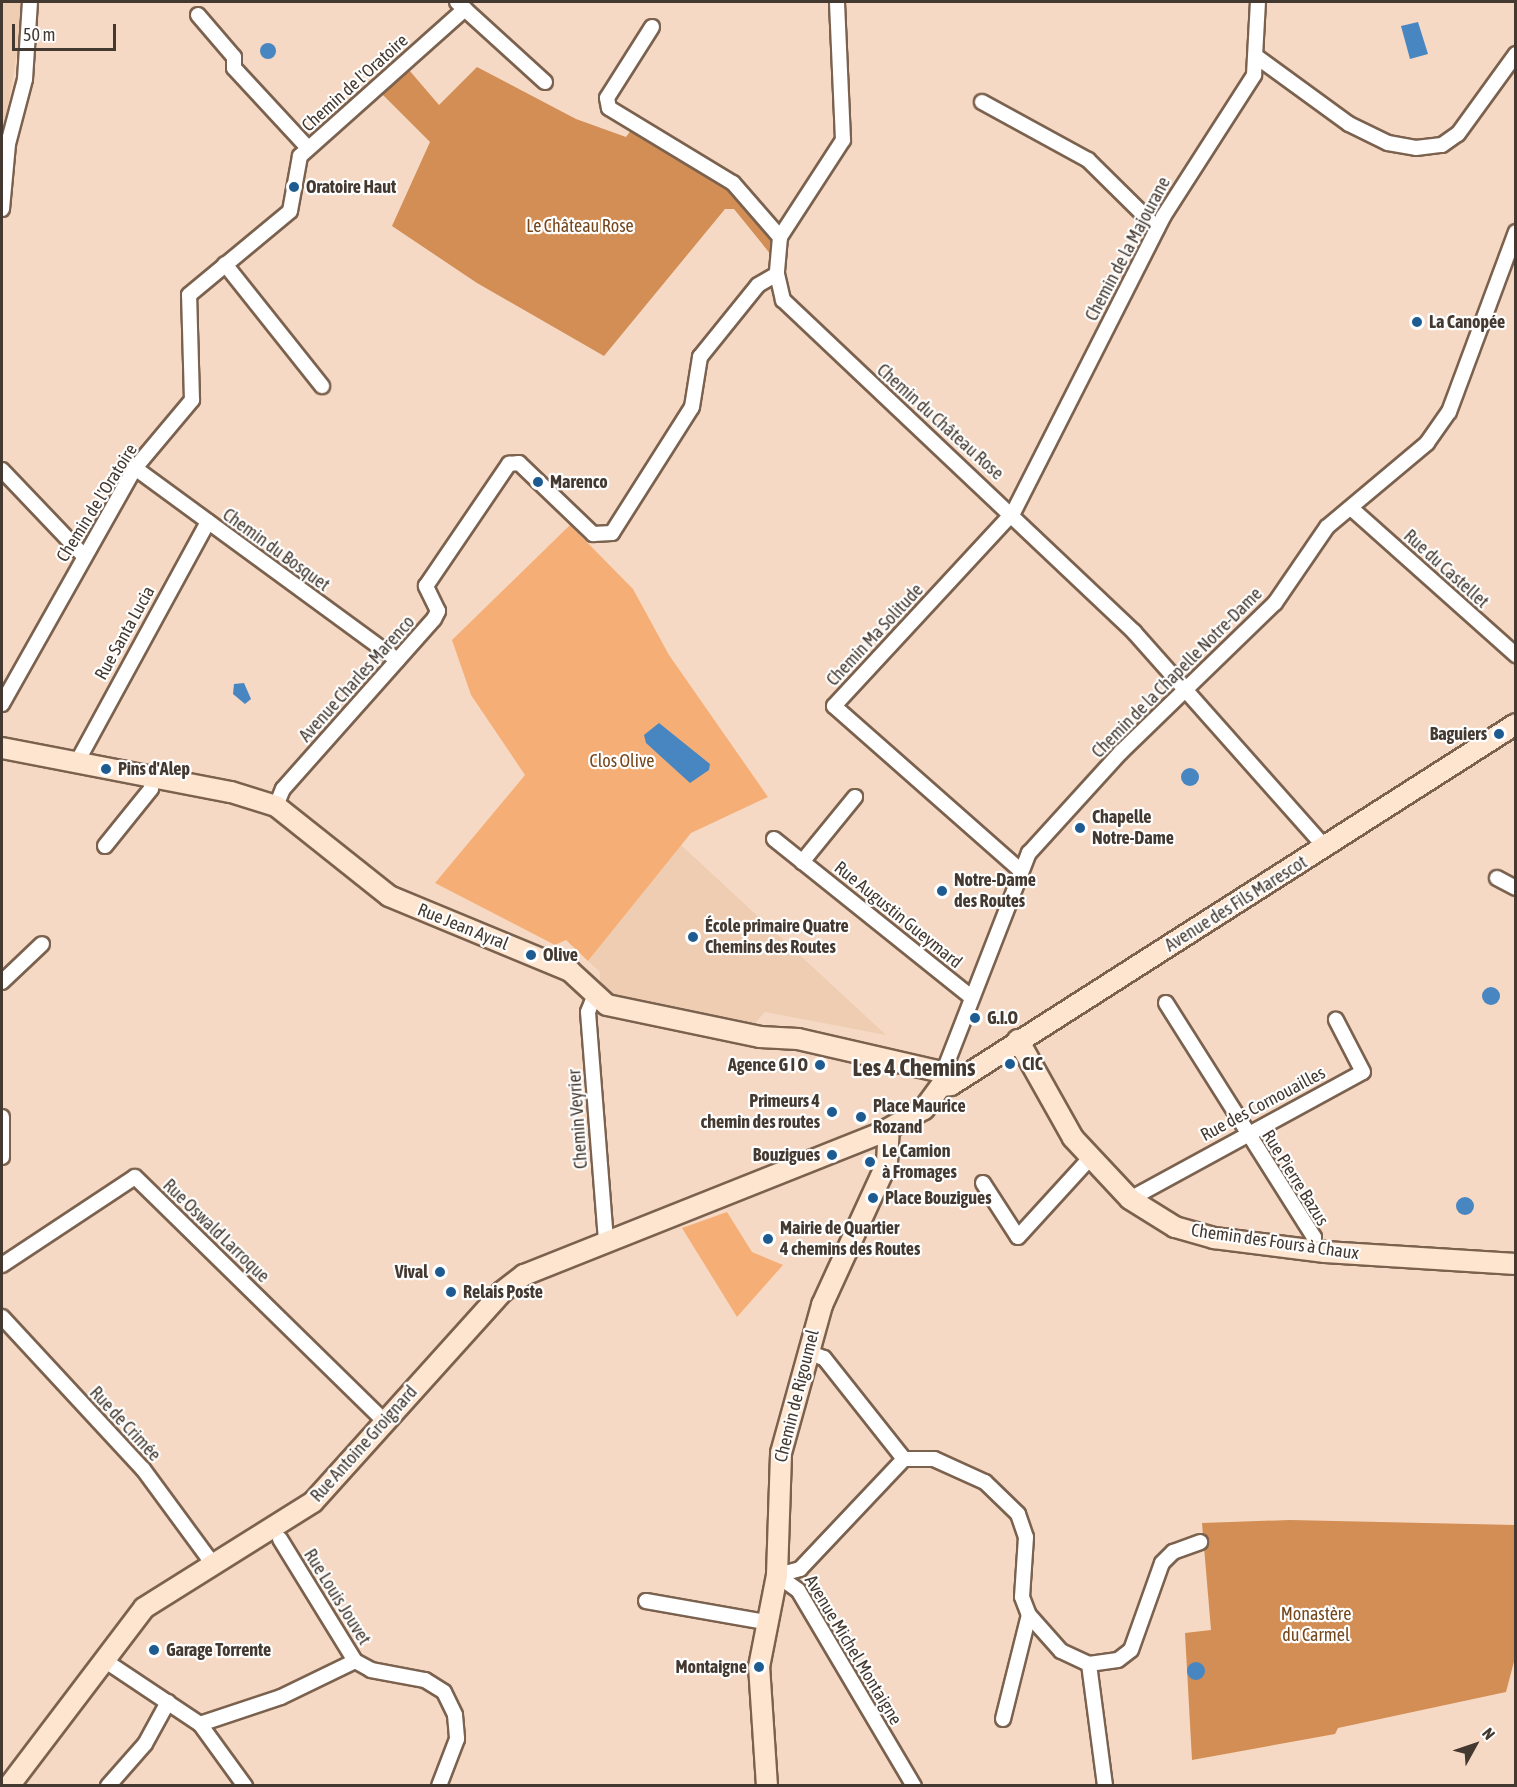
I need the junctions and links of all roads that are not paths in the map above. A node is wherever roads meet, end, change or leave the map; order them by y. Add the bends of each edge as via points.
1 (30, 2) edge
2 (837, 2) edge
3 (1258, 2) edge
4 (461, 5) edge
5 (198, 15) dead end
6 (652, 27) dead end
7 (1515, 54) edge
8 (1257, 57) junction
9 (544, 82) dead end
10 (982, 102) dead end
11 (308, 148) junction
12 (2, 209) edge
13 (1157, 228) junction
14 (1515, 231) edge
15 (780, 237) junction
16 (225, 264) junction
17 (777, 274) junction
18 (322, 386) dead end
19 (135, 468) junction
20 (2, 470) edge
21 (1352, 508) junction
22 (1013, 513) junction
23 (208, 522) junction
24 (84, 556) junction
25 (1515, 655) edge
26 (397, 660) junction
27 (1185, 691) junction
28 (2, 704) edge
29 (1515, 724) edge
30 (2, 748) edge
31 (76, 764) junction
32 (152, 778) junction
33 (855, 797) dead end
34 (276, 806) junction
35 (774, 839) dead end
36 (105, 846) dead end
37 (1326, 848) junction
38 (802, 862) junction
39 (1020, 870) junction
40 (1497, 878) dead end
41 (1515, 888) edge
42 (42, 944) dead end
43 (2, 982) edge
44 (594, 997) junction
45 (971, 997) junction
46 (1166, 1003) dead end
47 (1335, 1020) dead end
48 (1018, 1040) junction
49 (944, 1076) junction
50 (2, 1117) edge
51 (889, 1129) junction
52 (1245, 1133) junction
53 (1091, 1157) junction
54 (2, 1158) edge
55 (983, 1183) dead end
56 (1130, 1199) junction
57 (606, 1239) junction
58 (1313, 1251) junction
59 (1515, 1264) edge
60 (2, 1265) edge
61 (2, 1317) edge
62 (808, 1352) junction
63 (386, 1422) junction
64 (904, 1459) junction
65 (280, 1539) dead end
66 (1200, 1542) dead end
67 (212, 1563) junction
68 (777, 1575) junction
69 (646, 1601) dead end
70 (1029, 1615) junction
71 (765, 1622) junction
72 (104, 1660) junction
73 (355, 1661) junction
74 (1089, 1664) junction
75 (168, 1702) junction
76 (1003, 1719) dead end
77 (201, 1724) junction
78 (9, 1785) edge
79 (108, 1785) edge
80 (245, 1785) edge
81 (439, 1785) edge
82 (767, 1785) edge
83 (914, 1785) edge
84 (1105, 1785) edge

1 - 12 street via 25,79 8,144
2 - 15 street via 843,140
3 - 8 street, Chemin de la Majourane
4 - 9 street
4 - 11 street, Chemin de l'Oratoire
5 - 11 street via 234,57 234,68
6 - 15 street via 607,98 609,108 733,183
7 - 8 street via 1458,134 1442,145 1416,147 1388,144 1349,124
8 - 13 street, Chemin de la Majourane via 1254,75
10 - 13 street via 1088,160
11 - 16 street, Chemin de l'Oratoire via 295,164 295,200 290,211
13 - 22 street, Chemin de la Majourane
14 - 21 street, Chemin de la Chapelle Notre-Dame via 1449,412 1427,443
15 - 17 street, Chemin du Château Rose
16 - 18 street
16 - 19 street, Chemin de l'Oratoire via 189,295 192,400
17 - 22 street, Chemin du Château Rose via 783,300
17 - 26 street, Avenue Charles Marenco via 758,285 700,357 692,407 612,533 593,534 519,463 509,465 426,586 438,611
19 - 23 street, Chemin du Bosquet
19 - 24 street, Chemin de l'Oratoire
20 - 24 street
21 - 25 street, Rue du Castellet
21 - 27 street, Chemin de la Chapelle Notre-Dame via 1327,527 1275,603
22 - 27 street, Chemin du Château Rose via 1134,632
22 - 39 street, Chemin Ma Solitude via 834,706
23 - 26 street, Chemin du Bosquet
23 - 31 street, Rue Santa Lucia
24 - 28 street, Chemin de l'Oratoire
26 - 34 street, Avenue Charles Marenco via 283,789
27 - 37 street, Chemin du Château Rose
27 - 39 street, Chemin de la Chapelle Notre-Dame via 1120,752
29 - 37 main road, Avenue des Fils Marescot
30 - 31 main road, Rue Jean Ayral
31 - 32 main road, Rue Jean Ayral
32 - 34 main road, Rue Jean Ayral
32 - 36 street via 151,789
33 - 38 street
34 - 44 main road, Rue Jean Ayral via 389,896 570,971
35 - 38 street, Rue Augustin Gueymard
37 - 48 main road, Avenue des Fils Marescot
38 - 45 street, Rue Augustin Gueymard
39 - 45 street, Chemin de la Chapelle Notre-Dame
40 - 41 street
42 - 43 street
44 - 49 main road, Rue Jean Ayral via 607,1005 760,1037 798,1039
44 - 57 street, Chemin Veyrier via 588,1012
45 - 49 street, Chemin de la Chapelle Notre-Dame
46 - 52 street, Rue Pierre Bazus via 1240,1117
47 - 52 street, Rue des Cornouailles via 1363,1072
48 - 49 main road, Avenue des Fils Marescot
48 - 53 main road, Chemin des Fours à Chaux via 1049,1103
49 - 51 main road via 924,1109
50 - 54 street
51 - 57 main road, Rue Antoine Groignard via 773,1180
51 - 62 main road, Chemin de Rigoumel via 885,1170 822,1305
52 - 56 street, Rue des Cornouailles
52 - 58 street, Rue Pierre Bazus via 1314,1237
53 - 55 street via 1018,1237
53 - 56 main road, Chemin des Fours à Chaux
56 - 58 main road, Chemin des Fours à Chaux via 1190,1232
57 - 63 main road, Rue Antoine Groignard via 524,1275 502,1292
58 - 59 main road, Chemin des Fours à Chaux
60 - 63 street, Rue Oswald Larroque via 135,1177
61 - 67 street, Rue de Crimée via 143,1469
62 - 64 street via 824,1358
62 - 68 main road, Chemin de Rigoumel via 781,1453
63 - 67 main road, Rue Antoine Groignard via 313,1502
64 - 68 street via 800,1569
64 - 70 street via 934,1459 985,1482 1018,1514 1026,1537 1022,1598
65 - 73 street, Rue Louis Jouvet
66 - 74 street via 1173,1552 1162,1563 1131,1650 1119,1660
67 - 72 main road, Rue Antoine Groignard via 144,1608
68 - 71 main road, Chemin de Rigoumel
68 - 83 street, Avenue Michel Montaigne via 798,1590
69 - 71 street
70 - 74 street via 1061,1651
70 - 76 street via 1018,1643
71 - 82 main road, Chemin de Rigoumel via 759,1667
72 - 75 street
72 - 78 main road, Rue Antoine Groignard
73 - 77 street via 281,1697
73 - 81 street, Rue Louis Jouvet via 371,1670 425,1680 444,1692 455,1715 457,1739
74 - 84 street
75 - 77 street
75 - 79 street via 145,1744
77 - 80 street

